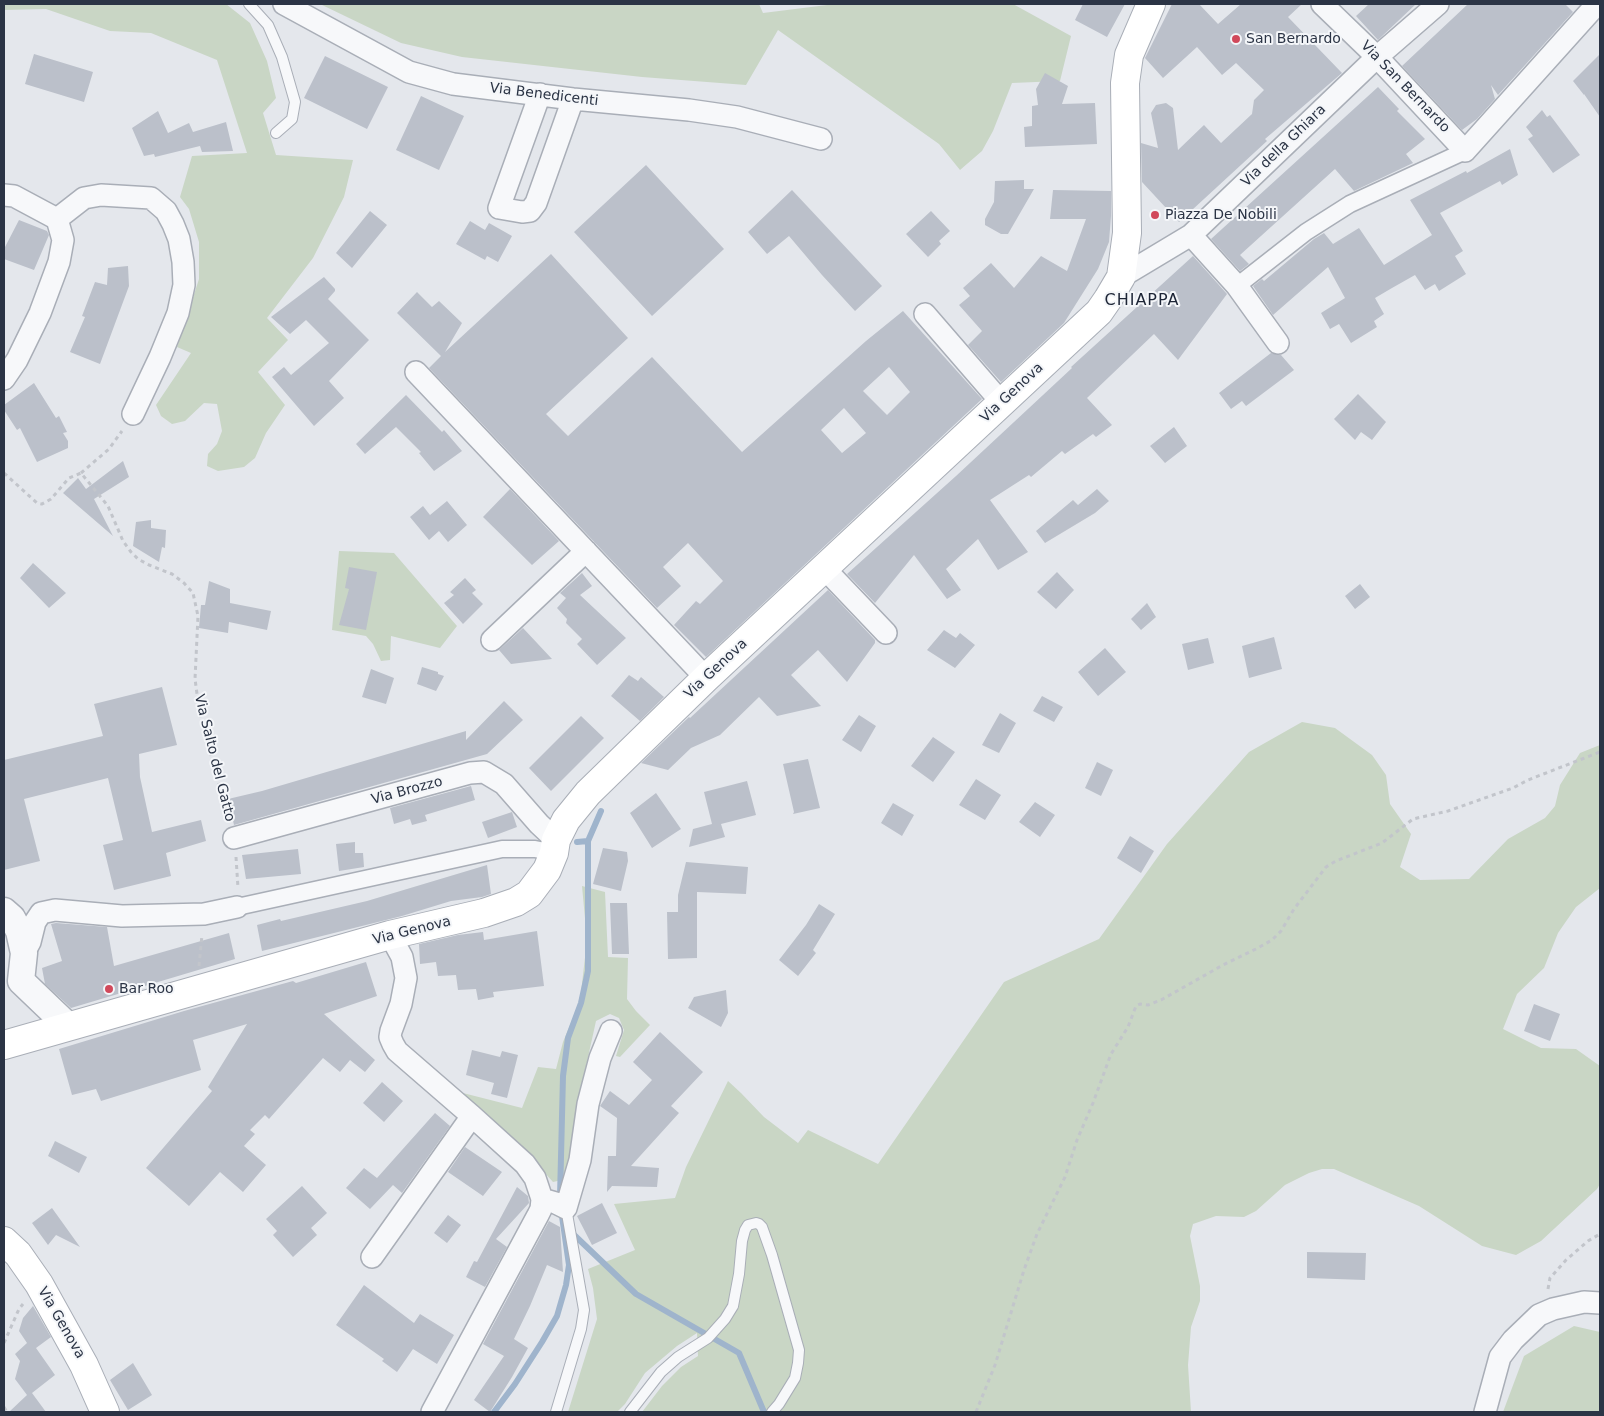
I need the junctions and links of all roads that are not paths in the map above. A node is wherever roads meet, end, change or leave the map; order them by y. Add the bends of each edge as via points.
1 (250, 4) edge
2 (284, 4) edge
3 (1151, 4) edge
4 (1322, 4) edge
5 (1438, 4) edge
6 (1597, 4) edge
7 (1377, 57) junction
8 (540, 94) junction
9 (573, 99) junction
10 (276, 133) dead end
11 (820, 139) dead end
12 (1465, 151) junction
13 (4, 195) edge
14 (57, 220) junction
15 (1191, 235) junction
16 (1121, 277) junction
17 (1237, 286) junction
18 (925, 314) dead end
19 (1278, 344) dead end
20 (416, 372) dead end
21 (4, 379) edge
22 (1002, 403) junction
23 (133, 414) road end
24 (586, 551) junction
25 (824, 568) junction
26 (886, 633) dead end
27 (492, 640) dead end
28 (706, 678) junction
29 (234, 838) road end
30 (555, 847) junction
31 (237, 907) joint
32 (4, 911) edge
33 (390, 935) junction
34 (24, 953) junction
35 (12, 987) edge
36 (68, 1026) junction
37 (611, 1031) dead end
38 (4, 1045) edge
39 (472, 1116) junction
40 (557, 1204) junction
41 (4, 1241) edge
42 (372, 1256) dead end
43 (1600, 1303) edge
44 (105, 1412) edge
45 (432, 1412) edge
46 (556, 1412) edge
47 (630, 1412) edge
48 (772, 1412) edge
49 (1484, 1412) edge

1 - 10 lane via 268,25 282,57 295,102 292,119
2 - 8 street, Via Benedicenti via 409,72 452,84
3 - 16 main road, Via Genova via 1129,55 1125,83 1127,233
4 - 7 street, Via San Bernardo
5 - 7 street, Via della Ghiara
6 - 12 street
7 - 12 street, Via San Bernardo
7 - 15 street, Via della Ghiara
8 - 9 street, Via Benedicenti
8 - 9 street via 499,208 530,211 536,203
9 - 11 street, Via Benedicenti via 737,117
12 - 17 street via 1350,204 1306,232
13 - 14 street via 14,196
14 - 21 street via 63,240 59,262 40,313
14 - 23 street via 84,198 101,195 151,198 166,211 179,239 184,285 178,312
15 - 16 street, Via della Ghiara
15 - 17 street
16 - 22 main road, Via Genova via 1099,312
17 - 19 street
18 - 22 street
20 - 24 street
22 - 25 main road, Via Genova
24 - 27 street
24 - 28 street
25 - 26 street
25 - 28 main road, Via Genova
28 - 30 main road, Via Genova via 588,793 566,820
29 - 30 street, Via Brozzo via 470,773 484,772 504,784 540,824
30 - 31 street via 502,849
30 - 33 main road, Via Genova via 547,870 529,894 516,902 484,913
31 - 34 street via 204,914 122,916 55,910 41,913 34,922
32 - 34 street via 20,931
33 - 36 main road, Via Genova
33 - 39 street via 402,957 406,978 391,1031 393,1044 397,1052
34 - 35 street
35 - 36 street
36 - 38 main road, Via Genova
37 - 40 street via 588,1104 580,1160
39 - 40 street via 525,1164
39 - 42 street
40 - 45 street via 541,1209
40 - 46 lane via 584,1310
41 - 44 main road, Via Genova via 18,1254 39,1284 84,1365
43 - 49 street via 1584,1302 1539,1315 1500,1357
47 - 48 lane via 661,1372 708,1338 725,1318 733,1306 745,1230 748,1225 756,1223 762,1227 772,1255 799,1350 795,1378

